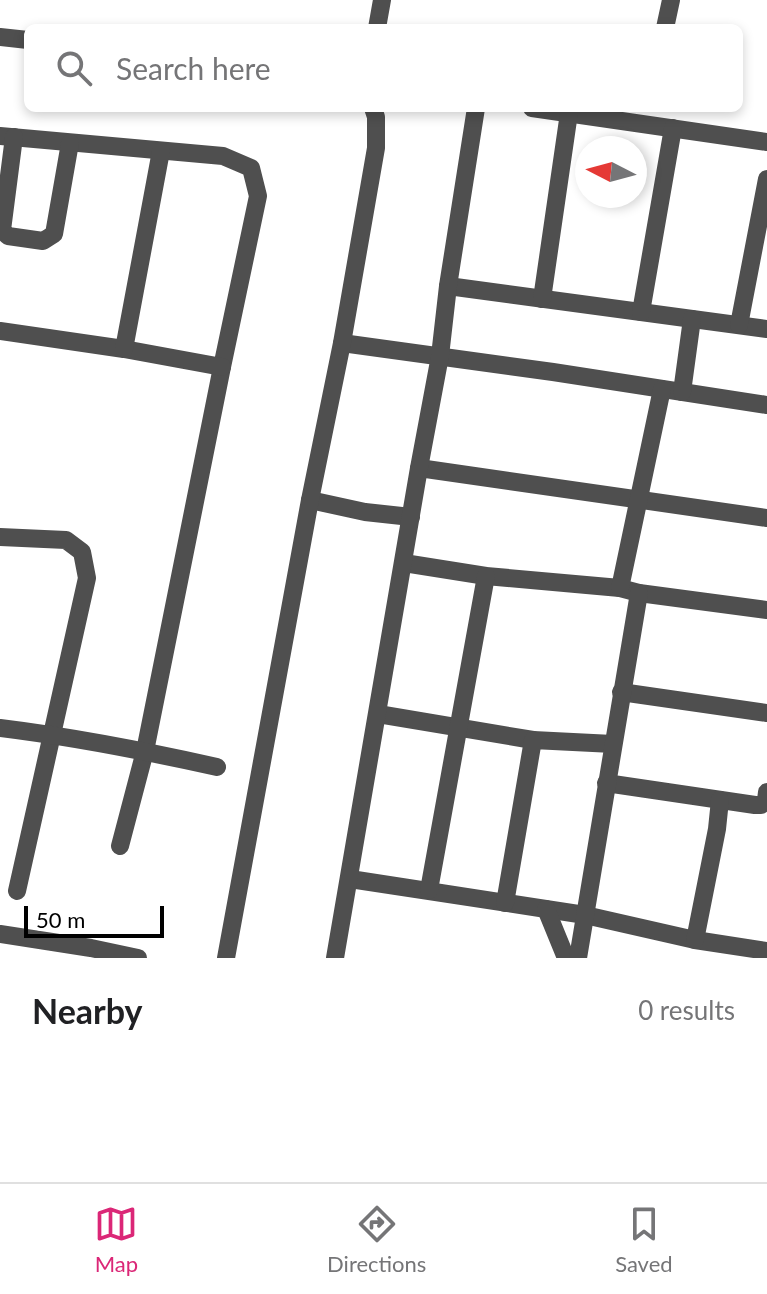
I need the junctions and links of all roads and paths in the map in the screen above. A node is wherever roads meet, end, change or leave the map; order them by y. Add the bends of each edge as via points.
1 (382, 0) edge
2 (671, 0) edge
3 (378, 24) edge
4 (666, 24) edge
5 (0, 37) edge
6 (24, 40) edge
7 (374, 112) edge
8 (475, 112) edge
9 (562, 112) edge
10 (569, 113) junction
11 (646, 116) edge
12 (673, 128) junction
13 (7, 136) edge
14 (767, 142) edge
15 (70, 143) junction
16 (161, 151) junction
17 (767, 179) edge
18 (448, 286) junction
19 (542, 299) junction
20 (641, 312) junction
21 (692, 319) junction
22 (739, 325) junction
23 (767, 329) edge
24 (0, 331) edge
25 (342, 343) junction
26 (124, 349) junction
27 (440, 356) junction
28 (222, 367) junction
29 (662, 389) junction
30 (682, 392) junction
31 (767, 405) edge
32 (419, 468) junction
33 (639, 499) junction
34 (310, 500) junction
35 (411, 517) junction
36 (767, 518) edge
37 (0, 537) edge
38 (0, 543) edge
39 (404, 563) junction
40 (486, 576) junction
41 (630, 591) junction
42 (767, 610) edge
43 (621, 692) junction
44 (767, 713) edge
45 (378, 714) junction
46 (457, 727) junction
47 (0, 728) edge
48 (54, 735) junction
49 (533, 740) junction
50 (613, 744) junction
51 (145, 751) junction
52 (217, 767) dead end
53 (606, 783) junction
54 (767, 792) edge
55 (720, 800) junction
56 (120, 846) dead end
57 (350, 879) junction
58 (429, 890) junction
59 (17, 891) dead end
60 (505, 903) junction
61 (546, 909) junction
62 (585, 915) junction
63 (0, 934) edge
64 (695, 940) junction
65 (767, 951) edge
66 (138, 958) edge
67 (226, 958) edge
68 (335, 958) edge
69 (566, 958) edge
70 (578, 958) edge

1 - 3 street
2 - 4 street
5 - 6 street
7 - 25 street via 376,148
8 - 18 street
9 - 10 street
10 - 11 street
10 - 19 street
11 - 12 street
12 - 14 street
12 - 20 street
13 - 15 street
13 - 15 street via 2,230 8,236 43,241 54,234
15 - 16 street
16 - 26 street
16 - 28 street via 223,156 251,168 258,196
17 - 22 street
18 - 19 street
18 - 27 street
19 - 20 street
20 - 21 street
21 - 22 street
21 - 30 street
22 - 23 street
24 - 26 street
25 - 27 street
25 - 34 street
26 - 28 street
27 - 29 street
27 - 32 street
28 - 51 street
29 - 30 street
29 - 33 street
30 - 31 street
32 - 33 street
32 - 35 street
33 - 36 street
33 - 41 street
34 - 35 street
34 - 67 street
35 - 39 street
37 - 38 street
37 - 48 street via 66,540 82,552 87,578
39 - 40 street
39 - 45 street
40 - 41 street
40 - 46 street
41 - 42 street
41 - 43 street
43 - 44 street
43 - 50 street
45 - 46 street
45 - 57 street
46 - 49 street
46 - 58 street
47 - 48 street
48 - 51 street
48 - 59 street
49 - 50 street
49 - 60 street
50 - 53 street
51 - 52 street
51 - 56 street
53 - 55 street
53 - 62 street
54 - 55 street via 761,805
55 - 64 street
57 - 58 street
57 - 68 street
58 - 60 street
60 - 61 street
61 - 62 street
61 - 69 street
62 - 64 street
62 - 70 street
63 - 66 street
64 - 65 street

